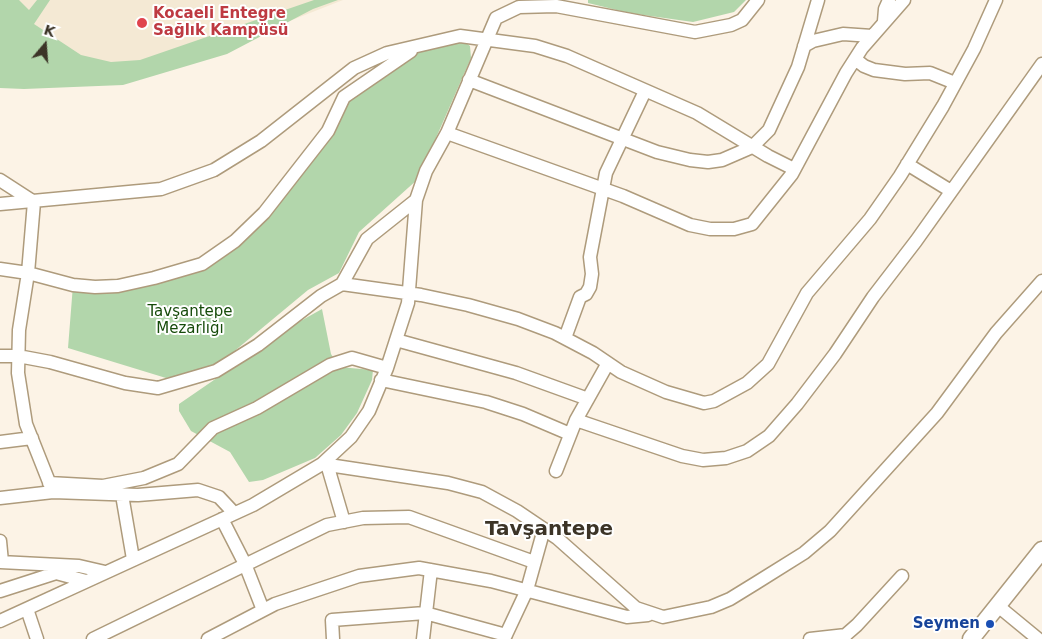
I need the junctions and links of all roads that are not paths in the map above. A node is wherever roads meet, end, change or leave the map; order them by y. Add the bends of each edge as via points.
1 (505, 0) edge
2 (758, 0) edge
3 (818, 0) edge
4 (889, 0) edge
5 (904, 0) edge
6 (996, 0) edge
7 (501, 14) junction
8 (884, 21) junction
9 (872, 36) junction
10 (485, 39) junction
11 (420, 44) junction
12 (804, 46) junction
13 (855, 59) junction
14 (1042, 64) edge
15 (470, 80) junction
16 (955, 83) junction
17 (645, 91) junction
18 (447, 133) junction
19 (622, 139) junction
20 (752, 147) junction
21 (907, 164) junction
22 (794, 169) junction
23 (0, 180) edge
24 (601, 190) junction
25 (951, 191) junction
26 (416, 200) junction
27 (34, 202) junction
28 (0, 204) edge
29 (0, 269) edge
30 (28, 273) junction
31 (1042, 281) edge
32 (342, 284) junction
33 (410, 294) junction
34 (564, 338) junction
35 (396, 340) junction
36 (0, 356) edge
37 (18, 356) junction
38 (608, 363) junction
39 (384, 374) junction
40 (588, 400) junction
41 (576, 420) junction
42 (570, 434) junction
43 (32, 438) junction
44 (0, 442) edge
45 (324, 464) junction
46 (556, 471) dead end
47 (51, 488) junction
48 (122, 495) junction
49 (0, 498) edge
50 (234, 513) junction
51 (222, 519) junction
52 (344, 522) junction
53 (544, 529) junction
54 (0, 541) edge
55 (1042, 550) edge
56 (133, 559) junction
57 (1, 562) edge
58 (534, 562) junction
59 (245, 564) junction
60 (431, 570) junction
61 (105, 572) junction
62 (902, 576) dead end
63 (86, 581) junction
64 (0, 590) edge
65 (526, 590) junction
66 (998, 606) junction
67 (27, 609) junction
68 (264, 610) junction
69 (426, 613) junction
70 (653, 615) junction
71 (0, 620) edge
72 (505, 637) edge
73 (843, 637) edge
74 (36, 639) edge
75 (93, 639) edge
76 (208, 639) edge
77 (333, 639) edge
78 (423, 639) edge
79 (810, 639) edge
80 (971, 639) edge
81 (1038, 639) edge

1 - 7 street
2 - 7 street via 742,20 695,32 556,6 519,7
3 - 12 street
4 - 8 street
5 - 8 street
6 - 16 street
7 - 10 street
8 - 9 street
9 - 12 street via 843,34
9 - 13 street
10 - 11 street via 460,36
10 - 15 street
10 - 17 street via 554,51
11 - 27 street via 387,53 354,68 260,141 214,170 161,190
11 - 30 street via 344,98 328,131 264,213 235,241 202,264 118,286 73,285
12 - 20 street via 798,67 769,130
13 - 16 street via 874,70 905,74 930,72
13 - 22 street
14 - 25 street
15 - 18 street
15 - 19 street
16 - 21 street
17 - 19 street
17 - 20 street via 706,118
18 - 24 street
18 - 26 street via 426,171
19 - 20 street via 673,157 708,162 729,158
19 - 24 street
20 - 22 street
21 - 25 street
21 - 38 street via 870,219 808,293 768,364 747,383 722,397 704,402 666,392
22 - 24 street via 752,224 734,229 690,225
23 - 27 street
24 - 34 street via 596,236 590,257 590,287 580,297
25 - 41 street via 797,404 768,436 747,451 726,458 703,460
26 - 32 street via 368,239
26 - 33 street
27 - 28 street
27 - 30 street
29 - 30 street
30 - 37 street
31 - 70 street via 996,332 937,413 830,531 804,553 730,599 691,612 663,617
32 - 33 street
32 - 37 street via 216,371 158,388
33 - 34 street via 468,305
33 - 35 street
34 - 38 street
35 - 39 street
35 - 40 street via 516,373
36 - 37 street
37 - 43 street via 26,424
38 - 40 street
39 - 42 street via 486,402
39 - 45 street via 364,418 351,437
39 - 47 street via 352,358 330,365 257,408 213,428 178,464 144,478 103,486
40 - 41 street
41 - 42 street
42 - 46 street
43 - 44 street
43 - 47 street
45 - 50 street
45 - 52 street
45 - 53 street via 448,483 482,492
47 - 48 street
47 - 49 street
48 - 50 street via 176,494 198,490 219,497
48 - 56 street
50 - 51 street
51 - 56 street
51 - 59 street
52 - 58 street via 363,518 409,517
52 - 59 street via 327,525
53 - 58 street
53 - 70 street via 636,608
54 - 57 street
55 - 66 main road
56 - 61 street
57 - 61 street via 79,566
58 - 65 street
59 - 68 street
59 - 75 street
60 - 65 street
60 - 68 street via 420,568 359,576
60 - 69 street
61 - 63 street
62 - 73 street
63 - 64 street via 56,573
63 - 67 street
65 - 70 street via 627,617
65 - 72 street
66 - 80 main road
66 - 81 street
67 - 71 street
67 - 74 street
68 - 76 street
69 - 72 street
69 - 77 street via 332,620
69 - 78 street
73 - 79 street

